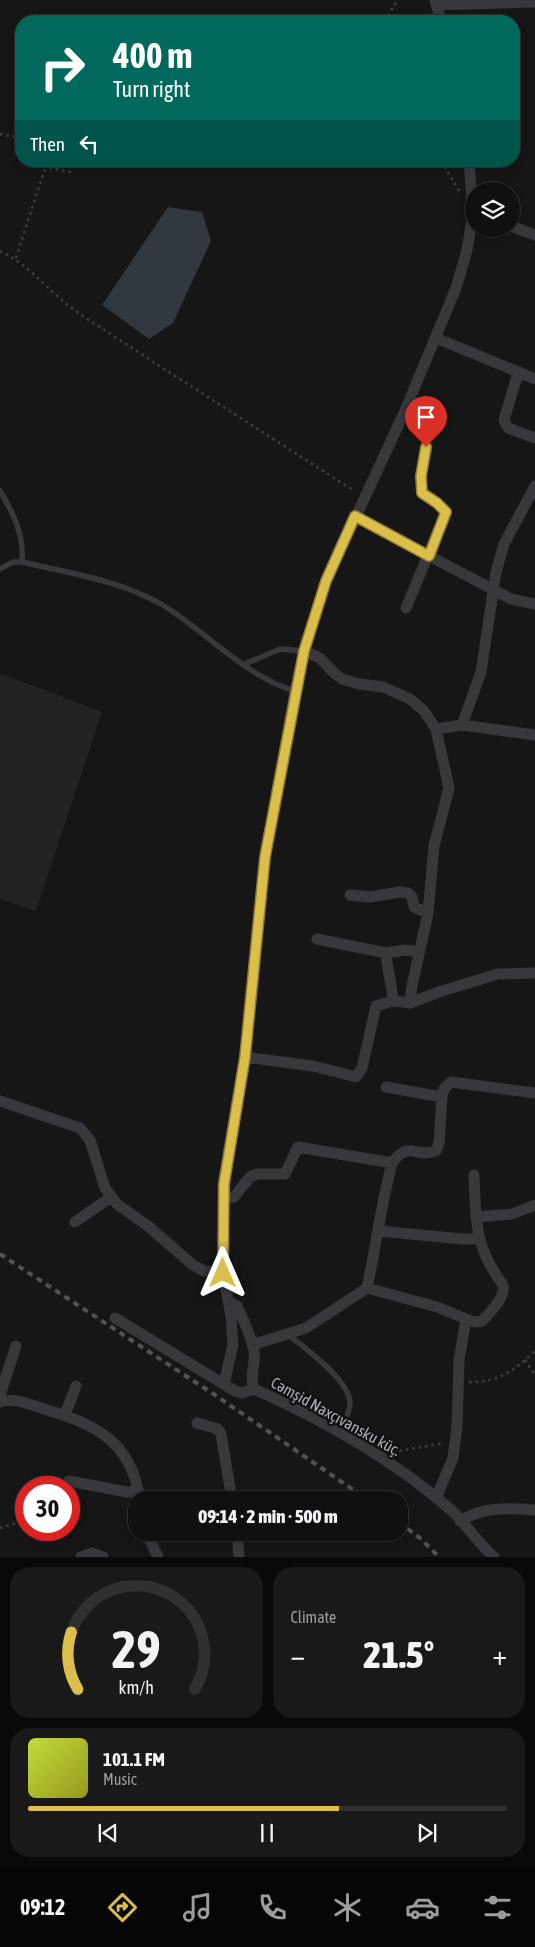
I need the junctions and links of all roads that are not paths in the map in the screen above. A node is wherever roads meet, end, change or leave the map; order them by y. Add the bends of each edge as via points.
1 (436, 2) edge
2 (535, 2) edge
3 (439, 15) edge
4 (469, 167) edge
5 (471, 182) edge
6 (520, 229) edge
7 (535, 235) edge
8 (469, 237) edge
9 (436, 338) junction
10 (518, 373) junction
11 (535, 379) edge
12 (535, 438) edge
13 (426, 447) dead end
14 (535, 486) edge
15 (0, 491) edge
16 (355, 516) junction
17 (429, 556) junction
18 (22, 562) junction
19 (0, 568) edge
20 (494, 590) junction
21 (535, 604) edge
22 (406, 608) dead end
23 (304, 651) junction
24 (245, 664) junction
25 (295, 691) junction
26 (462, 725) junction
27 (436, 729) junction
28 (535, 735) edge
29 (350, 895) dead end
30 (428, 913) junction
31 (317, 939) dead end
32 (419, 952) junction
33 (386, 954) junction
34 (535, 973) edge
35 (393, 1001) junction
36 (410, 1004) junction
37 (245, 1057) junction
38 (386, 1087) dead end
39 (535, 1094) edge
40 (442, 1096) junction
41 (0, 1101) edge
42 (392, 1163) junction
43 (474, 1175) dead end
44 (111, 1197) junction
45 (223, 1198) junction
46 (535, 1205) edge
47 (476, 1217) junction
48 (75, 1222) dead end
49 (379, 1231) junction
50 (478, 1239) junction
51 (223, 1273) junction
52 (366, 1288) junction
53 (229, 1302) junction
54 (115, 1318) dead end
55 (466, 1319) junction
56 (289, 1335) junction
57 (252, 1345) junction
58 (16, 1346) dead end
59 (224, 1384) junction
60 (76, 1386) dead end
61 (254, 1389) junction
62 (0, 1396) edge
63 (0, 1402) edge
64 (65, 1415) junction
65 (197, 1423) dead end
66 (341, 1434) junction
67 (80, 1483) edge
68 (137, 1491) edge
69 (230, 1491) edge
70 (128, 1492) edge
71 (436, 1498) junction
72 (535, 1510) edge
73 (460, 1521) junction
74 (150, 1541) edge
75 (238, 1541) edge
76 (81, 1557) edge
77 (103, 1557) edge
78 (158, 1557) edge
79 (239, 1557) edge
80 (494, 1557) edge

1 - 2 street
1 - 3 street
4 - 5 street
6 - 7 street
8 - 9 street via 456,288
9 - 10 street
9 - 16 street
10 - 11 street
10 - 12 street via 504,420 508,428
13 - 17 street via 422,493 446,512
14 - 20 street via 504,544
15 - 18 lane via 21,531 24,544
16 - 17 street
16 - 23 street via 326,581
17 - 20 street
17 - 22 street
18 - 19 lane
18 - 24 lane via 138,592
20 - 21 street via 511,599
20 - 26 street via 481,672
23 - 24 lane via 280,649
23 - 25 street
23 - 27 street via 320,658 342,678 383,687 410,699 424,710
24 - 25 lane via 264,678
25 - 37 street via 261,889
26 - 27 street
26 - 28 street
27 - 30 street via 449,788 434,846
29 - 30 street via 408,893 414,907
30 - 32 street
31 - 33 street
32 - 33 street via 405,950
32 - 36 street
33 - 35 street
34 - 36 street via 498,974
35 - 36 street
35 - 37 street via 376,1006 362,1068 356,1077 313,1066
37 - 45 street
38 - 40 street
39 - 40 street via 451,1082
40 - 42 street via 436,1151 406,1150
41 - 44 street via 80,1128 90,1140 105,1188
42 - 45 street via 298,1147 285,1174 257,1174 250,1177 234,1197
42 - 49 street via 380,1208
43 - 47 street
44 - 48 street
44 - 51 street via 193,1265 204,1271
45 - 51 street
46 - 47 street via 512,1214
47 - 50 street
49 - 50 street
49 - 52 street
50 - 55 street via 504,1290 482,1321
51 - 53 street
52 - 55 street via 437,1307
52 - 56 street via 306,1328
53 - 57 street, Cəmşid Naxçıvansku küç. via 237,1306
53 - 59 street via 233,1345
54 - 59 street
55 - 71 street via 459,1360 453,1458
56 - 57 street
56 - 66 lane via 339,1379 350,1403
57 - 61 street, Cəmşid Naxçıvansku küç. via 251,1382
58 - 62 street
59 - 61 street via 242,1392
60 - 64 street
61 - 66 street, Cəmşid Naxçıvansku küç.
63 - 64 street via 14,1401
64 - 68 street via 97,1428 118,1445 127,1459
65 - 69 street via 218,1429 221,1434
66 - 71 street, Cəmşid Naxçıvansku küç. via 379,1455
67 - 70 street
71 - 73 street, Cəmşid Naxçıvansku küç.
72 - 73 street via 484,1510
73 - 80 street, Cəmşid Naxçıvansku küç. via 482,1548
74 - 78 street
75 - 79 street
76 - 77 street via 92,1553

